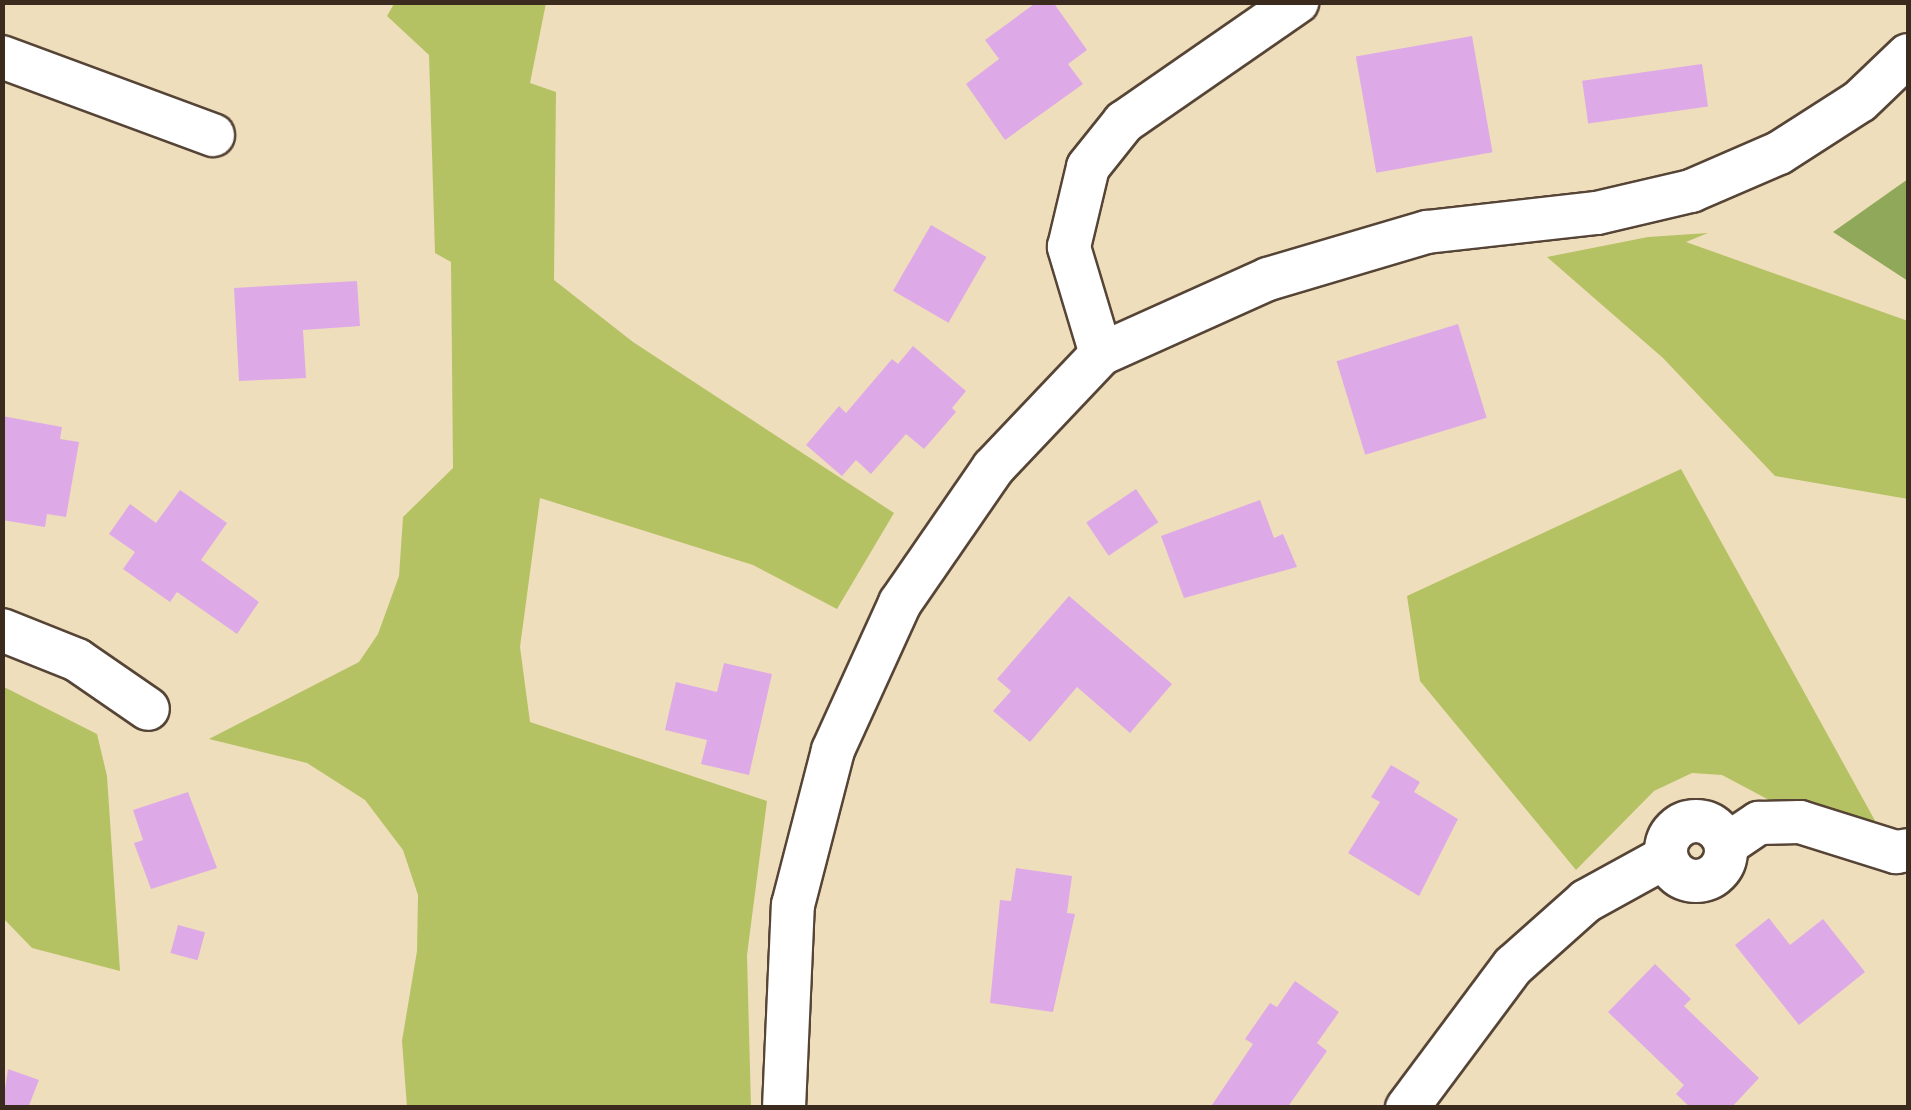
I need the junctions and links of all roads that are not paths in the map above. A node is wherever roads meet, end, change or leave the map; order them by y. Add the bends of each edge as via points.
1 (1297, 2) edge
2 (1908, 54) edge
3 (2, 56) edge
4 (213, 135) dead end
5 (1101, 354) junction
6 (2, 630) edge
7 (148, 708) dead end
8 (1908, 850) edge
9 (784, 1108) edge
10 (1407, 1108) edge

1 - 5 street via 1124,122 1088,168 1068,247
2 - 5 street via 1860,100 1779,153 1691,191 1597,213 1427,232 1268,279
3 - 4 street
5 - 9 street via 993,468 900,603 833,750 793,905
6 - 7 street via 77,660
8 - 10 street via 1800,822 1759,823 1726,845 1715,827 1696,821 1670,836 1666,856 1586,900 1513,966

